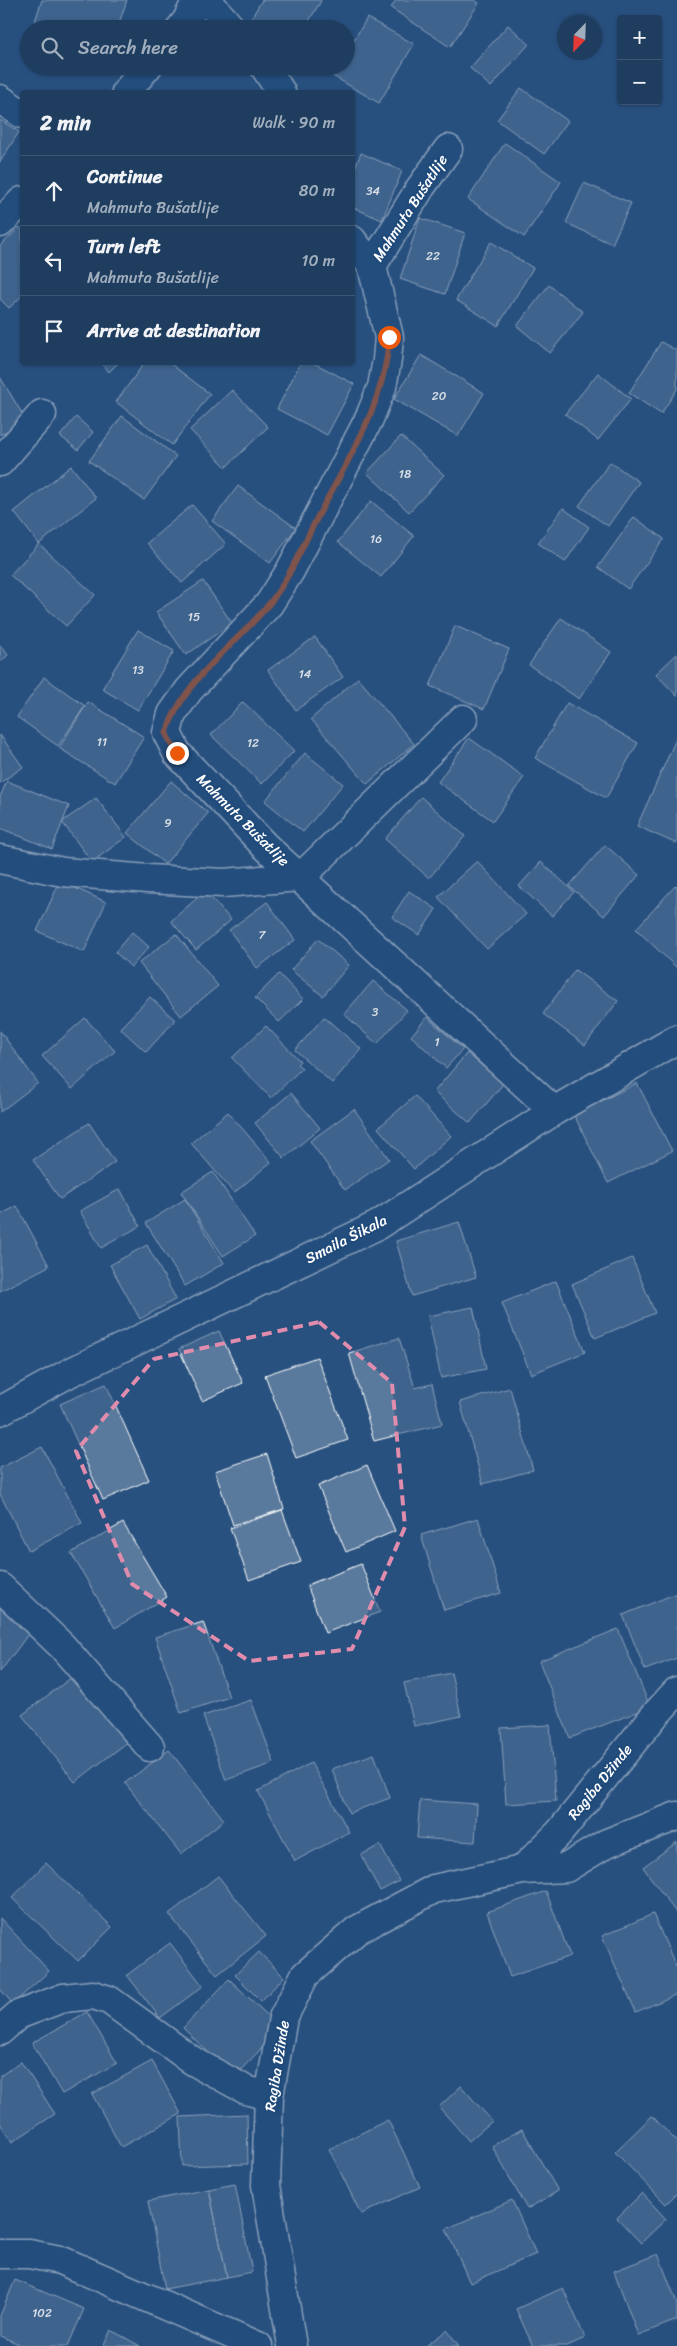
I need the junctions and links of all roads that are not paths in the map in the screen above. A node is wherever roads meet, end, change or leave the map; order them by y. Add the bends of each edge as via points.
1 (197, 0) edge
2 (207, 0) edge
3 (187, 20) edge
4 (224, 20) edge
5 (140, 75) edge
6 (270, 75) edge
7 (128, 90) edge
8 (279, 90) edge
9 (0, 99) edge
10 (20, 113) edge
11 (448, 149) dead end
12 (20, 203) edge
13 (0, 222) edge
14 (355, 244) edge
15 (372, 266) junction
16 (42, 414) dead end
17 (0, 462) edge
18 (463, 720) dead end
19 (0, 859) edge
20 (301, 877) junction
21 (677, 1039) edge
22 (554, 1111) junction
23 (0, 1411) edge
24 (0, 1587) edge
25 (677, 1692) edge
26 (150, 1747) dead end
27 (677, 1816) edge
28 (522, 1870) junction
29 (0, 2031) edge
30 (269, 2096) junction
31 (0, 2254) edge
32 (258, 2346) edge
33 (292, 2346) edge

1 - 3 street
2 - 4 street
5 - 7 street
6 - 8 street
9 - 10 street
11 - 15 street, Mahmuta Bušatlije
12 - 13 street
14 - 15 street, Mahmuta Bušatlije
15 - 20 street, Mahmuta Bušatlije via 389,337 382,387 369,419 290,571 269,604 189,690 172,714 166,734 177,753 265,846
16 - 17 street
18 - 20 street, Mahmuta Bušatlije
19 - 20 street, Mahmuta Bušatlije via 63,872 148,879 223,883
20 - 22 street, Mahmuta Bušatlije
21 - 22 street, Smaila Šikala
22 - 23 street, Smaila Šikala via 378,1224 71,1372
24 - 26 street via 62,1646
25 - 28 street, Ragiba Džinde via 655,1714 558,1834
27 - 28 street, Ragiba Džinde via 607,1843 566,1868
28 - 30 street, Ragiba Džinde via 434,1889 357,1930 306,1975 283,2018
29 - 30 street via 18,2015 64,1998 92,1995 109,2000 193,2061 246,2090
30 - 33 street, Ragiba Džinde via 266,2185
31 - 32 street via 29,2254 60,2260

